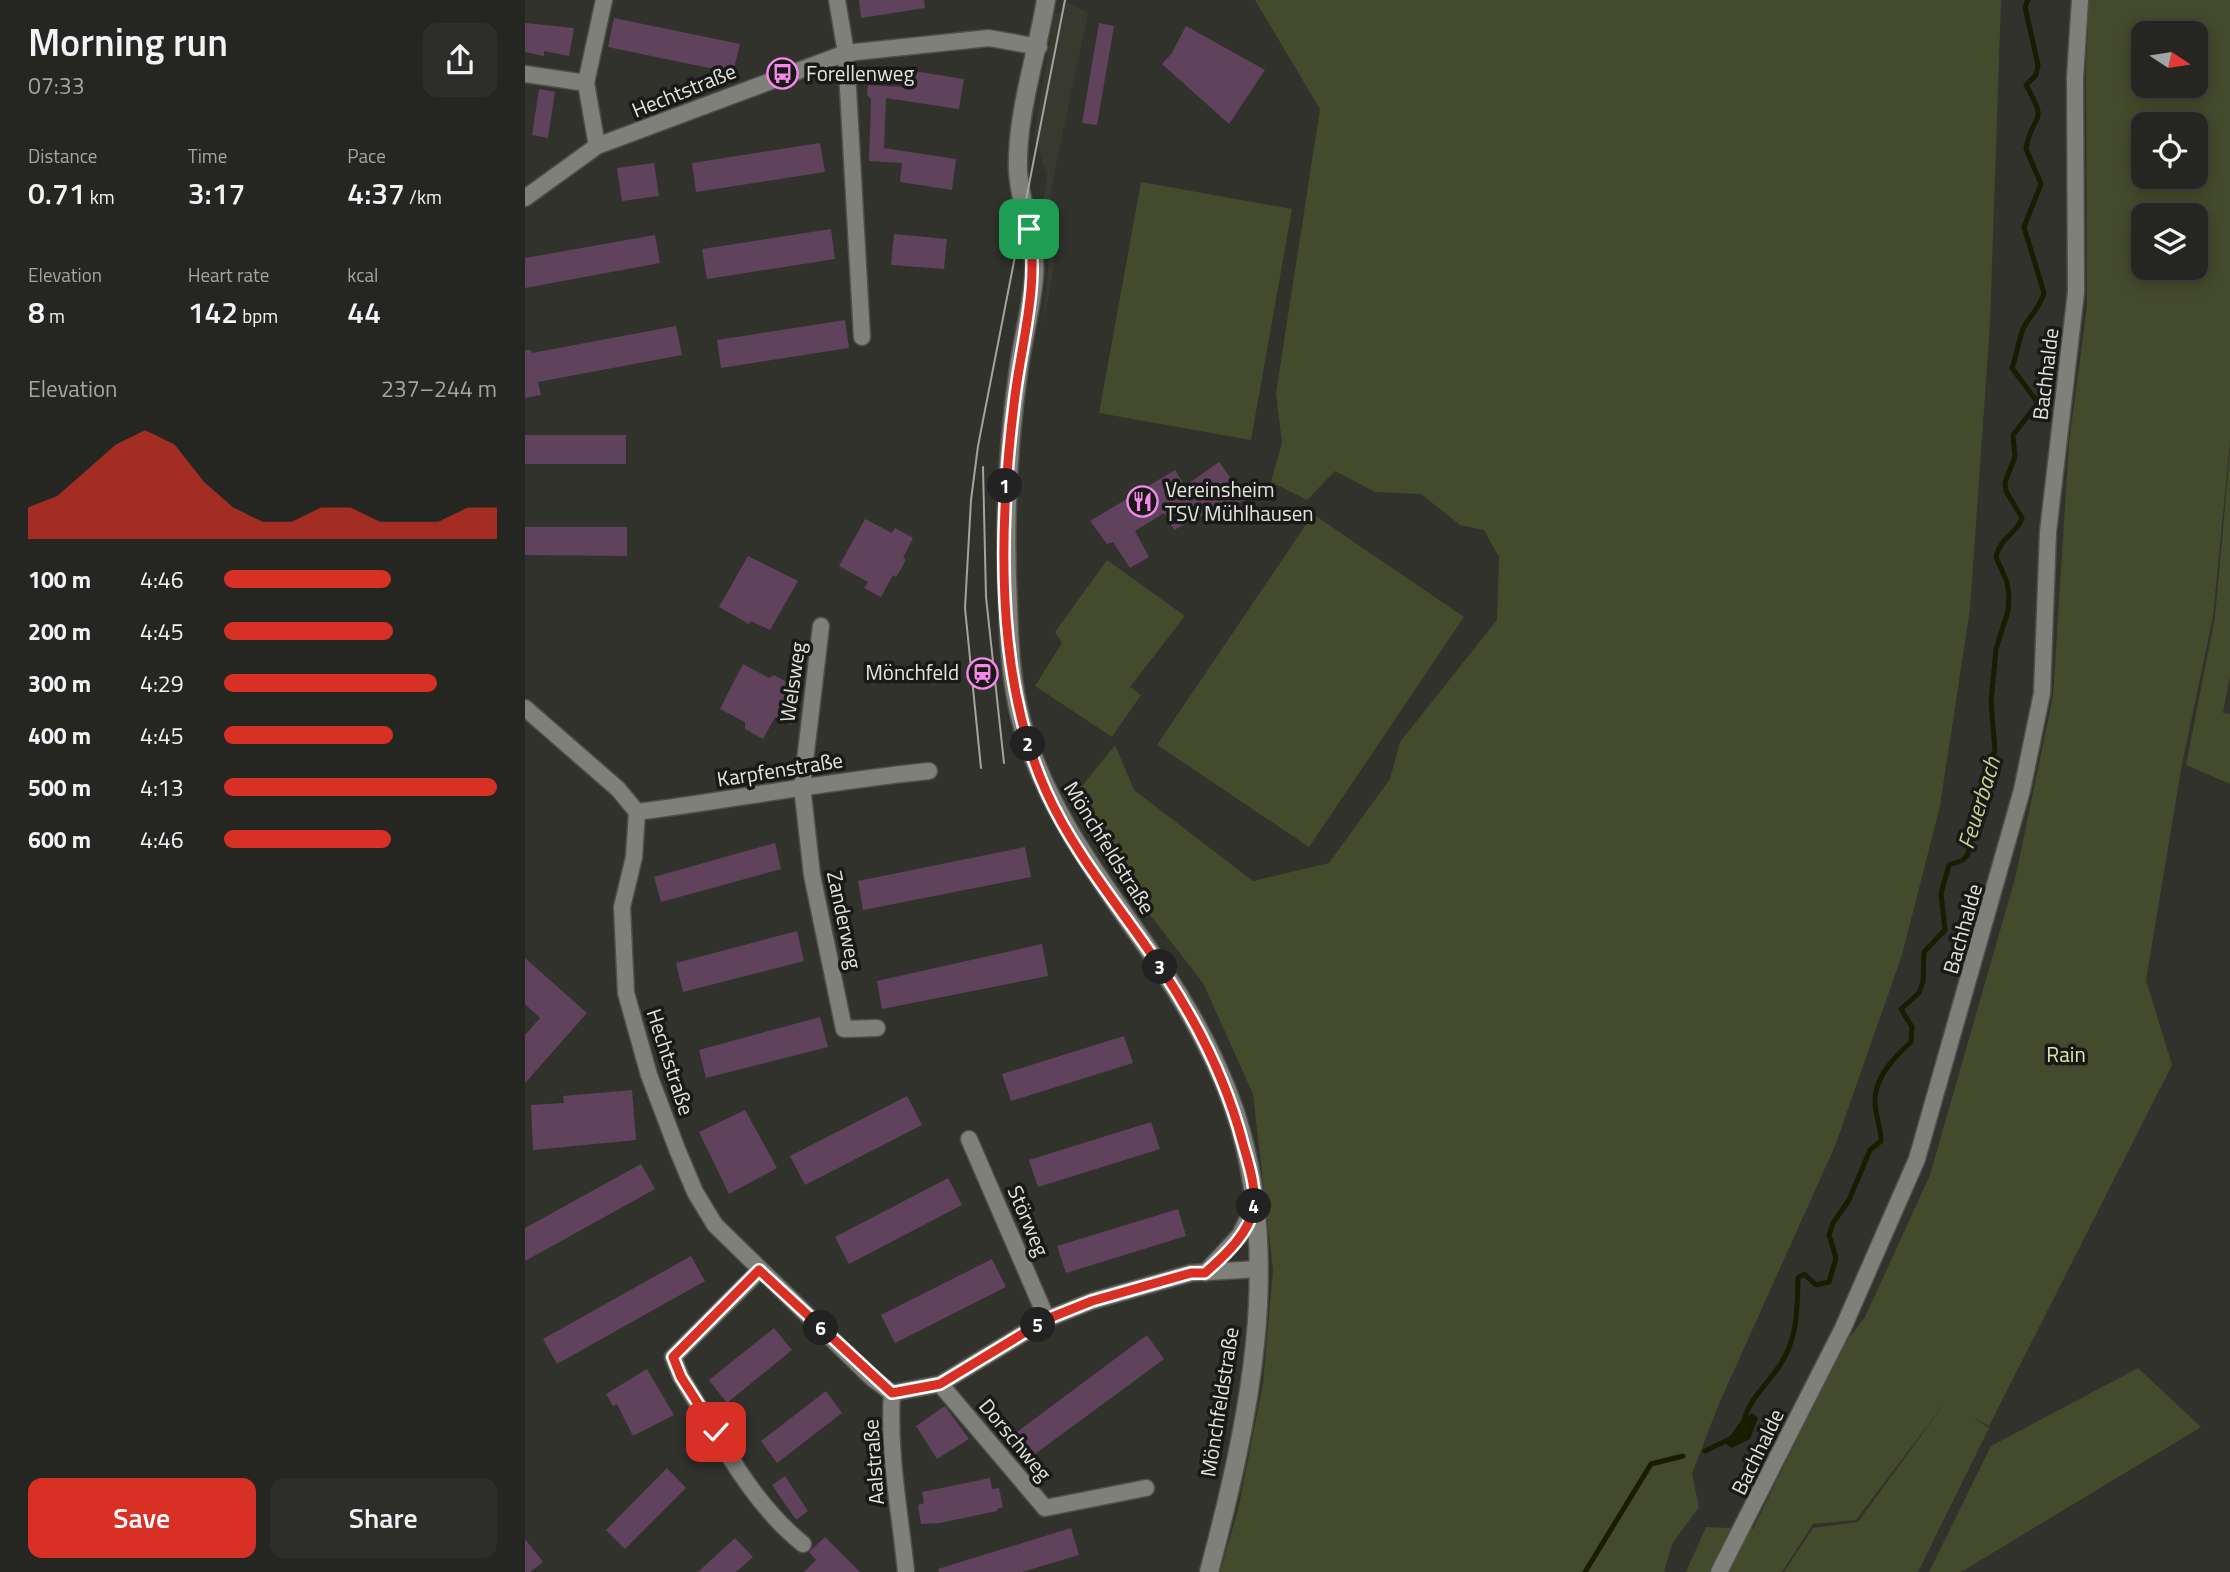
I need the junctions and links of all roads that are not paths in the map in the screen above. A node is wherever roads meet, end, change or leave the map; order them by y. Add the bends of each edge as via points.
1 (604, 0) edge
2 (837, 0) edge
3 (1047, 0) edge
4 (2080, 0) edge
5 (1039, 47) junction
6 (846, 53) junction
7 (525, 74) edge
8 (586, 83) junction
9 (597, 146) junction
10 (525, 198) edge
11 (862, 337) dead end
12 (821, 626) dead end
13 (525, 708) edge
14 (929, 771) dead end
15 (802, 786) junction
16 (637, 811) junction
17 (877, 1028) dead end
18 (969, 1139) dead end
19 (1254, 1206) junction
20 (1259, 1269) junction
21 (759, 1270) junction
22 (1205, 1273) junction
23 (1047, 1319) junction
24 (940, 1384) junction
25 (892, 1393) junction
26 (1146, 1489) dead end
27 (803, 1544) dead end
28 (906, 1572) edge
29 (1209, 1572) edge
30 (1719, 1572) edge

1 - 8 street
2 - 6 street
3 - 5 main road, Mönchfeldstraße
4 - 30 street, Bachhalde via 2075,78 2076,292 2048,532 2042,693 2022,790 1917,1159 1843,1328
5 - 6 street, Hechtstraße via 989,38
5 - 19 main road, Mönchfeldstraße via 1020,135 1018,167 1034,272 1005,495 1009,639 1019,713 1047,795 1079,850 1163,971 1216,1065 1234,1109
6 - 9 street, Hechtstraße
6 - 11 street
7 - 8 street
8 - 9 street
9 - 10 street, Hechtstraße
12 - 15 street, Welsweg
13 - 16 street
14 - 15 street, Karpfenstraße
15 - 16 street, Karpfenstraße via 786,792
15 - 17 street, Zanderweg via 812,875 844,1030
16 - 21 street, Hechtstraße via 634,857 622,907 626,993 649,1075 695,1192 715,1224
18 - 23 street, Störweg
19 - 20 main road, Mönchfeldstraße
19 - 22 street via 1240,1235
20 - 22 street, Aalstraße
20 - 29 main road, Mönchfeldstraße via 1255,1346 1241,1438
21 - 25 street, Hechtstraße
21 - 27 street via 673,1357 754,1491 783,1528
22 - 23 street, Aalstraße via 1092,1301
23 - 24 street, Aalstraße
24 - 25 street, Aalstraße
24 - 26 street, Dorschweg via 1045,1508
25 - 28 street, Aalstraße via 893,1478

